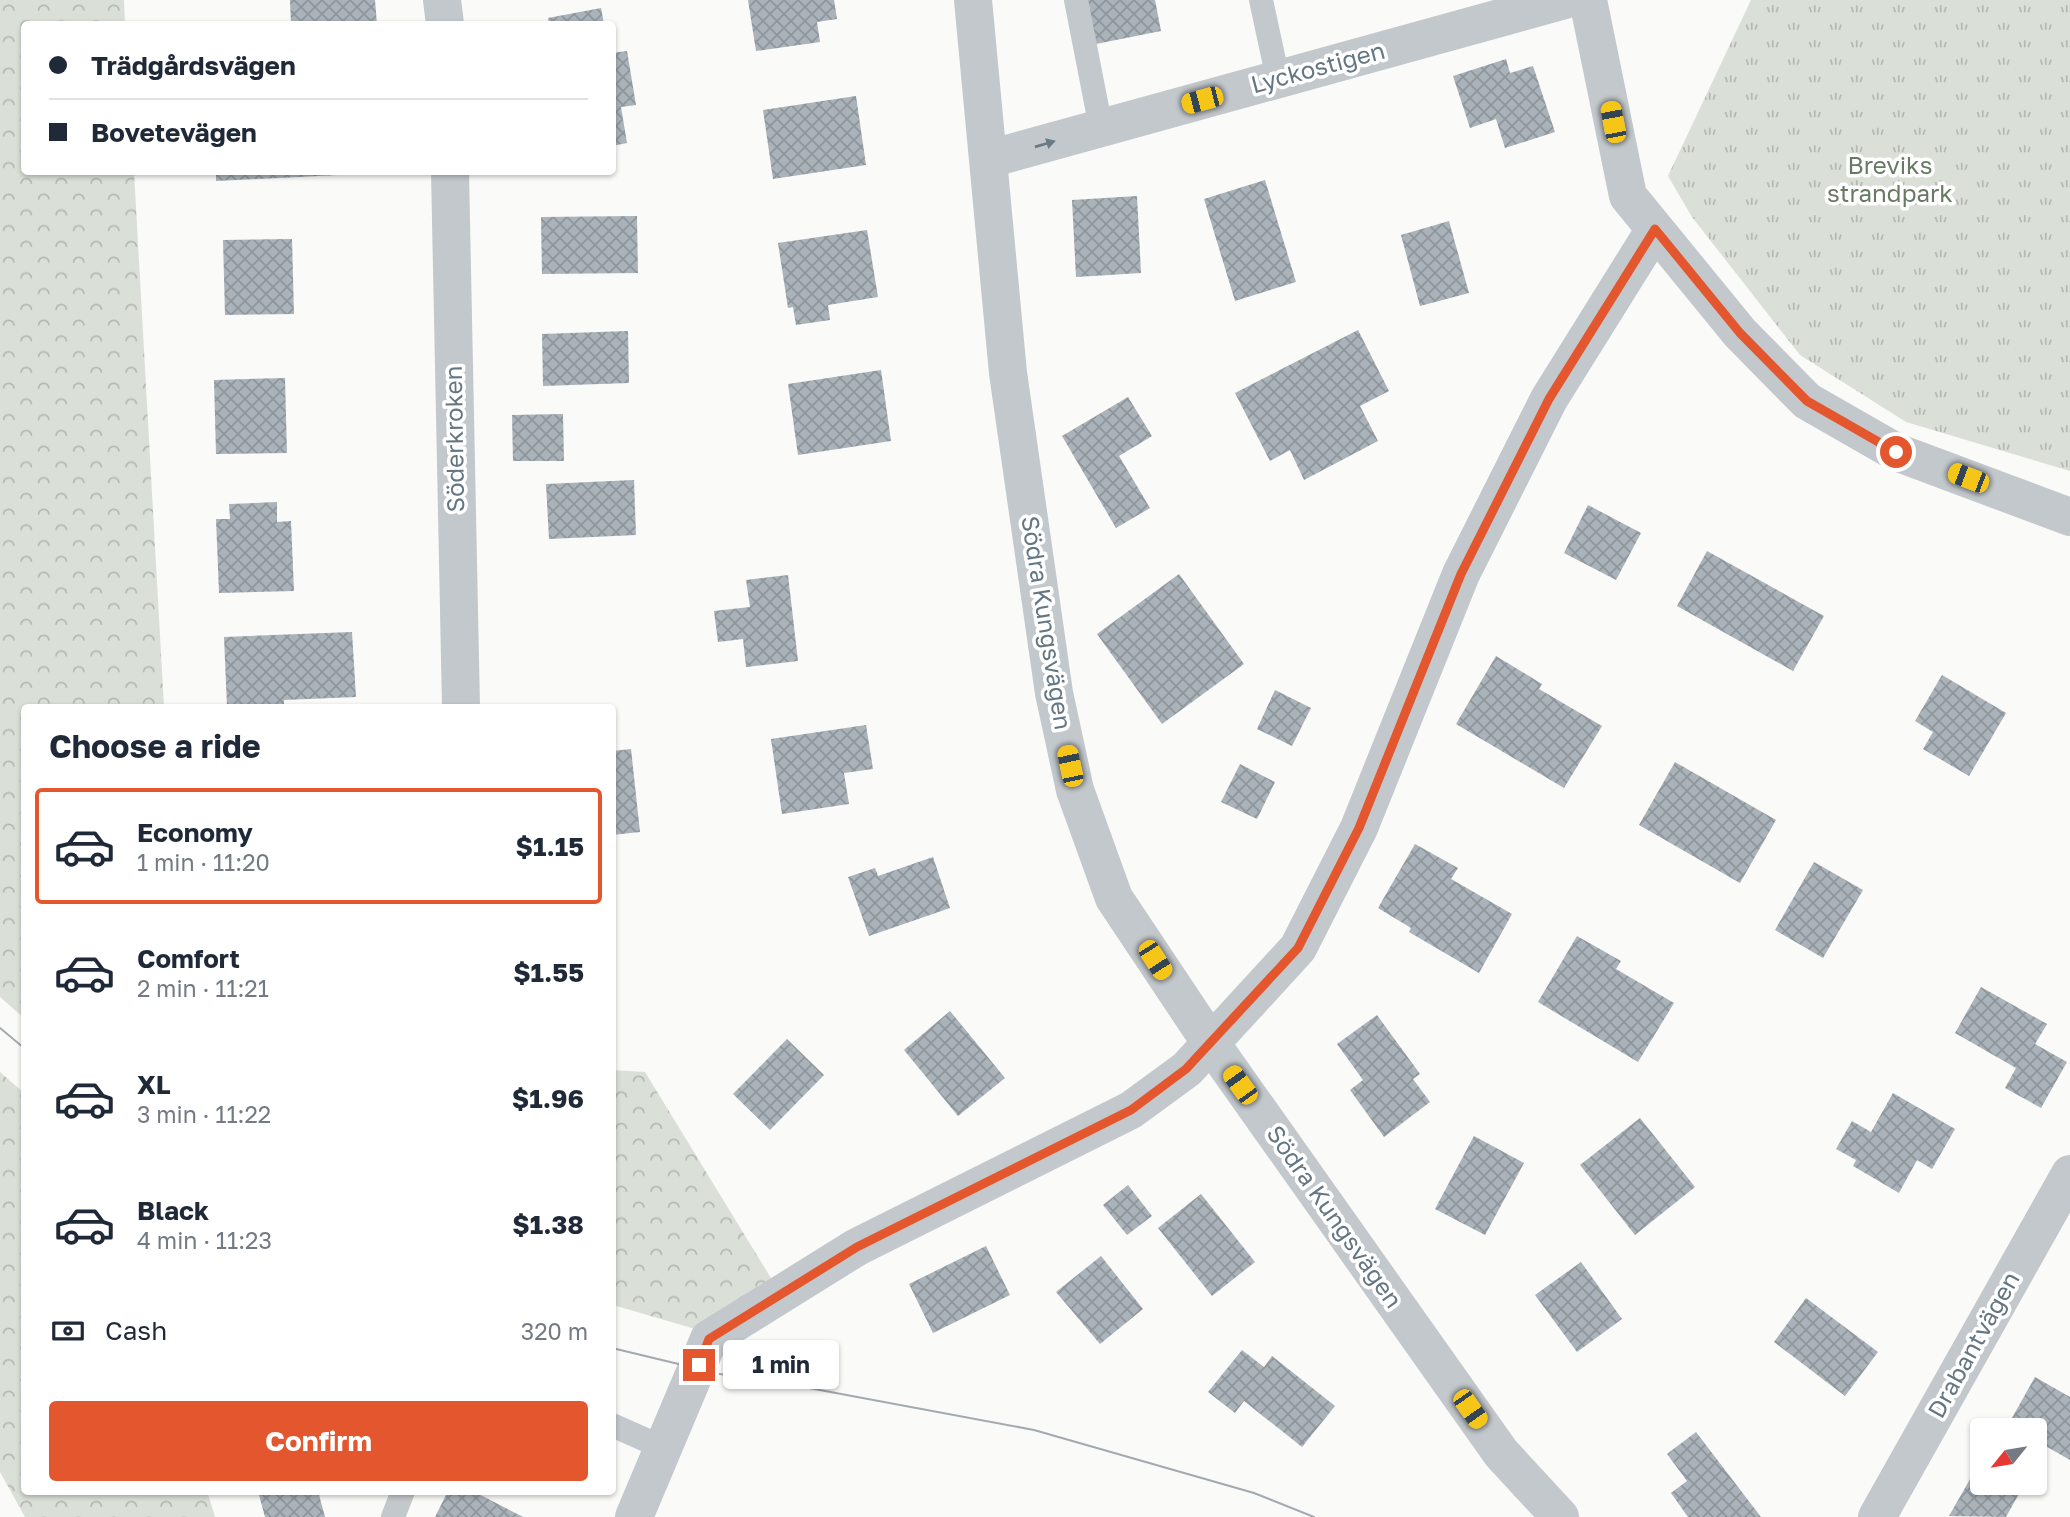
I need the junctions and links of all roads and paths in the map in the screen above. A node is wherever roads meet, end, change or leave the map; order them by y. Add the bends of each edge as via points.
1 (442, 0) edge
2 (973, 0) edge
3 (1076, 0) edge
4 (1261, 0) edge
5 (1565, 0) edge
6 (1588, 0) edge
7 (445, 21) edge
8 (1278, 79) junction
9 (1101, 128) junction
10 (989, 159) junction
11 (450, 175) edge
12 (1655, 229) junction
13 (2070, 517) edge
14 (461, 704) edge
15 (1210, 1042) junction
16 (2070, 1174) edge
17 (616, 1427) edge
18 (664, 1448) junction
19 (401, 1495) edge
20 (393, 1517) edge
21 (634, 1517) edge
22 (1560, 1517) edge
23 (1877, 1517) edge

1 - 7 street
2 - 10 street, Södra Kungsvägen
3 - 9 lane
4 - 8 lane
5 - 8 street, Lyckostigen
6 - 12 street via 1628,196
8 - 9 street, Lyckostigen
10 -> 9 street, Lyckostigen
10 - 15 street, Södra Kungsvägen via 1008,373 1054,692 1075,790 1114,898
11 - 14 street, Söderkroken
12 - 13 street via 1740,333 1807,401 1896,452
12 - 15 street via 1549,399 1461,574 1359,828 1298,948
15 - 18 street via 1186,1069 1131,1110 857,1247 709,1339
15 - 22 street, Södra Kungsvägen via 1501,1453
16 - 23 street, Drabantvägen
17 - 18 lane
18 - 21 street
19 - 20 lane

